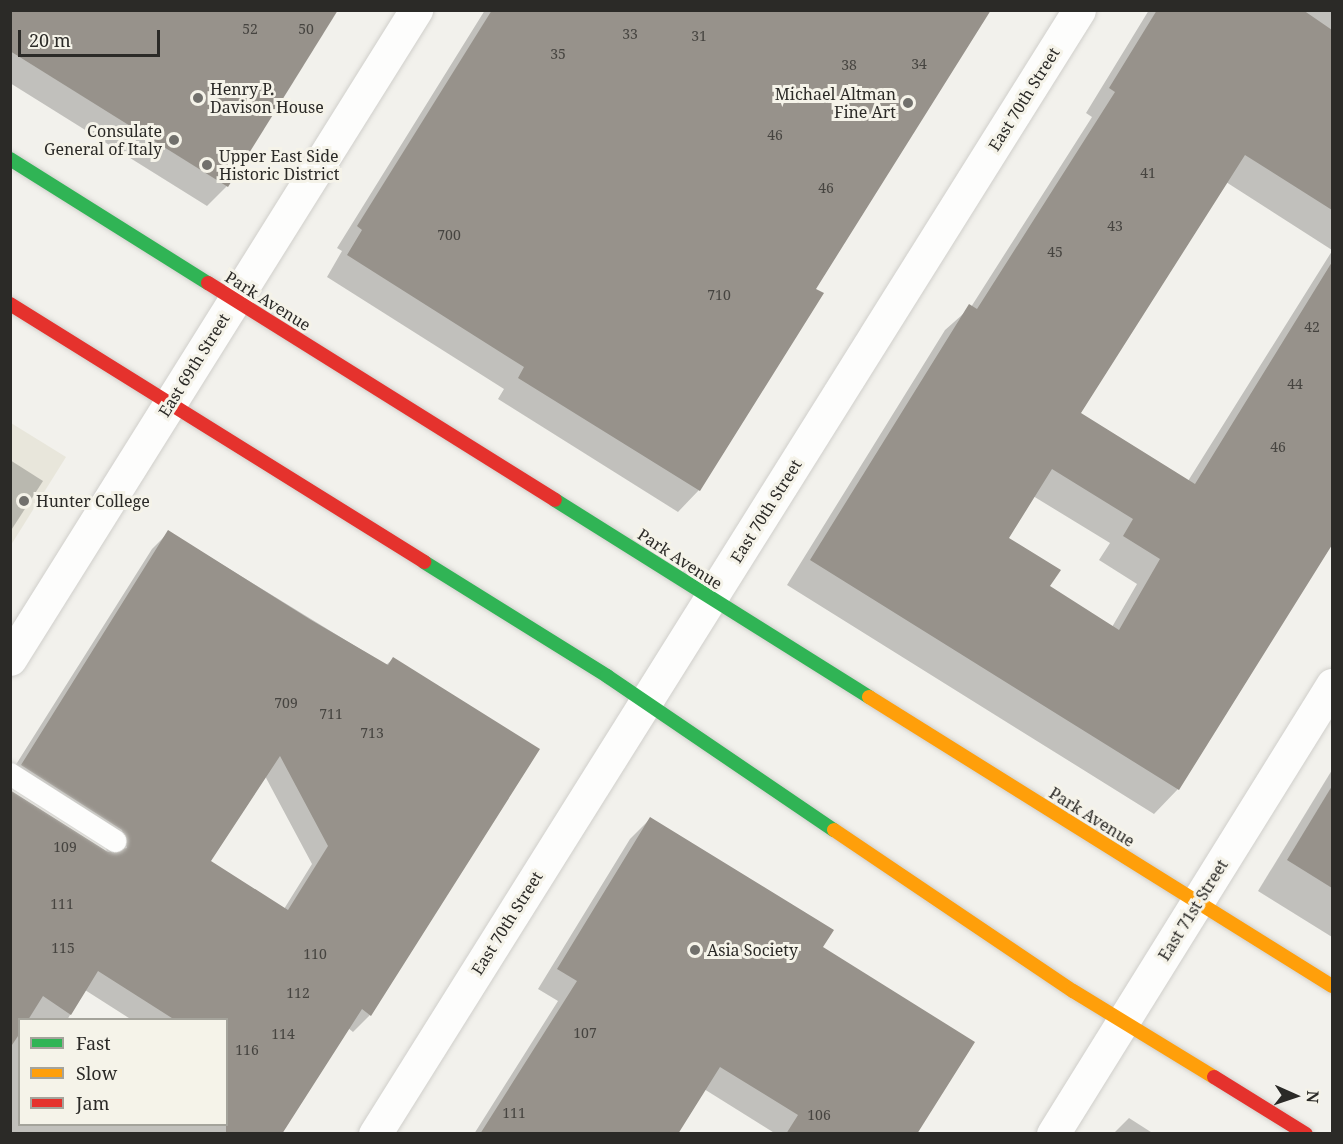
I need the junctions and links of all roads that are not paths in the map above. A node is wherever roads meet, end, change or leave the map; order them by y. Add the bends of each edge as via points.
1 (416, 10) edge
2 (1079, 10) edge
3 (10, 159) edge
4 (235, 300) junction
5 (10, 304) edge
6 (170, 403) junction
7 (712, 599) junction
8 (10, 659) edge
9 (1332, 685) edge
10 (646, 702) junction
11 (10, 774) edge
12 (115, 841) dead end
13 (1198, 902) junction
14 (1332, 986) edge
15 (1124, 1022) junction
16 (375, 1134) edge
17 (1053, 1134) edge
18 (1306, 1134) edge

1 - 4 street, East 69th Street
2 - 7 street, East 70th Street
3 - 4 main road, Park Avenue
4 - 6 street, East 69th Street
4 - 7 main road, Park Avenue
5 - 6 main road
6 - 8 street, East 69th Street
6 - 10 main road
7 - 10 street, East 70th Street
7 - 13 main road, Park Avenue
9 - 13 street, East 71st Street
10 - 15 main road
10 - 16 street, East 70th Street
11 - 12 lane
13 - 14 main road, Park Avenue
13 - 15 street, East 71st Street
15 - 17 street, East 71st Street
15 - 18 main road

